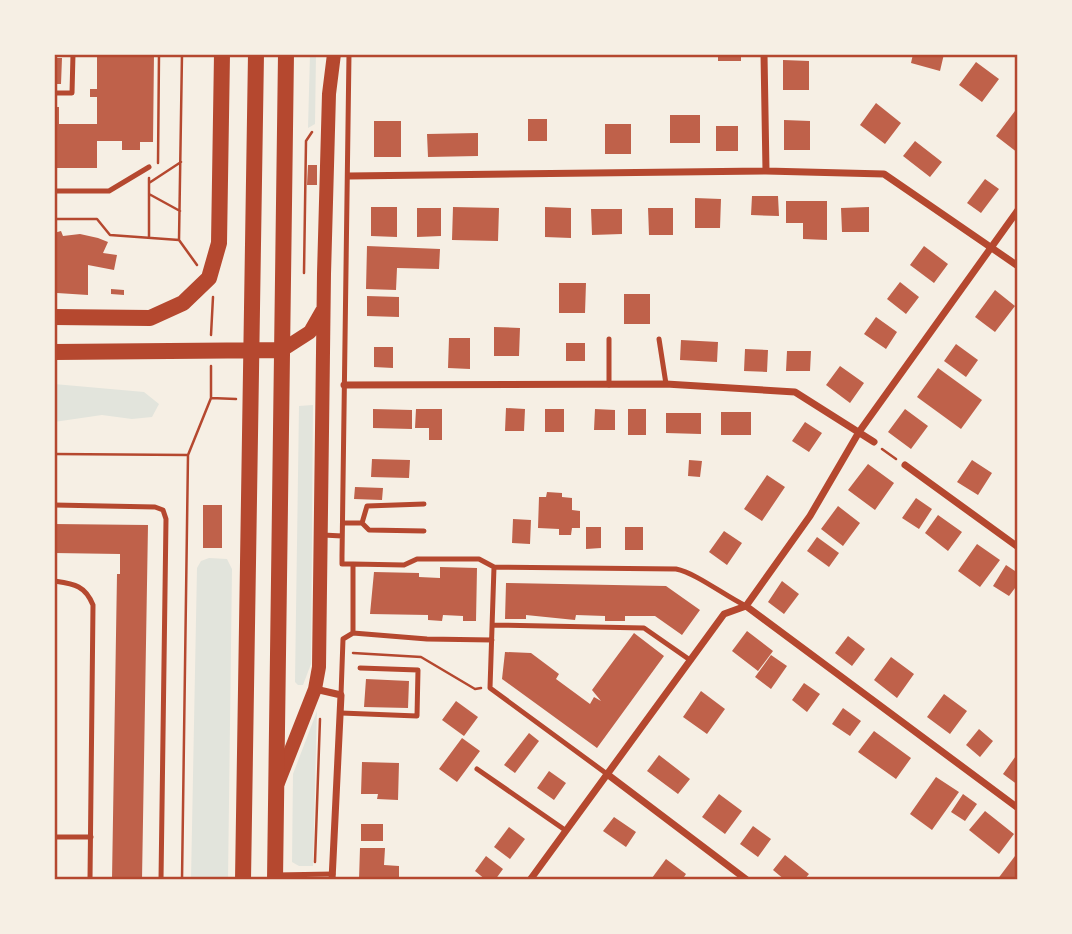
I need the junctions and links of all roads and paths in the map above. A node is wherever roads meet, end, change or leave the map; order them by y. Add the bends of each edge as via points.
1 (73, 54) edge
2 (159, 54) edge
3 (222, 54) edge
4 (256, 54) edge
5 (286, 54) edge
6 (334, 54) edge
7 (349, 54) edge
8 (764, 54) edge
9 (54, 93) edge
10 (318, 124) dead end
11 (181, 162) dead end
12 (149, 167) junction
13 (766, 171) junction
14 (349, 176) junction
15 (149, 183) junction
16 (54, 191) edge
17 (149, 194) junction
18 (1018, 210) edge
19 (180, 211) dead end
20 (54, 219) edge
21 (149, 237) junction
22 (179, 240) dead end
23 (992, 245) junction
24 (1018, 266) edge
25 (304, 273) dead end
26 (215, 293) dead end
27 (324, 305) junction
28 (54, 317) edge
29 (609, 339) dead end
30 (659, 339) dead end
31 (282, 350) junction
32 (211, 351) junction
33 (252, 351) junction
34 (54, 352) edge
35 (666, 384) junction
36 (344, 385) junction
37 (609, 386) junction
38 (859, 432) junction
39 (874, 443) joint
40 (54, 454) edge
41 (188, 455) junction
42 (905, 465) joint
43 (424, 504) dead end
44 (54, 505) edge
45 (343, 523) junction
46 (362, 523) junction
47 (424, 531) dead end
48 (320, 535) junction
49 (342, 536) junction
50 (1018, 547) edge
51 (354, 564) junction
52 (494, 567) junction
53 (54, 581) edge
54 (746, 606) junction
55 (493, 625) junction
56 (353, 633) junction
57 (492, 640) junction
58 (690, 660) junction
59 (360, 668) dead end
60 (320, 690) junction
61 (341, 695) junction
62 (341, 713) junction
63 (477, 769) dead end
64 (607, 775) junction
65 (276, 788) junction
66 (1018, 808) edge
67 (565, 830) junction
68 (54, 837) edge
69 (91, 837) junction
70 (314, 875) junction
71 (275, 877) edge
72 (332, 877) edge
73 (90, 880) edge
74 (160, 880) edge
75 (182, 880) edge
76 (243, 880) edge
77 (530, 880) edge
78 (747, 880) edge

1 - 9 lane via 72,93
2 - 12 path via 158,162
3 - 28 main road via 219,243 214,269 195,294 168,311 142,319
4 - 33 main road
5 - 31 main road
6 - 27 main road
7 - 14 lane
8 - 13 street
10 - 25 path via 306,141
11 - 15 path
12 - 15 path
12 - 16 lane via 109,191
13 - 14 street
13 - 23 street via 884,174
14 - 36 lane
15 - 17 path
17 - 19 path
17 - 21 path
18 - 23 street
20 - 21 path via 97,219 110,235
21 - 22 path
23 - 24 street
23 - 38 street
26 - 32 path
27 - 31 main road via 310,332
27 - 48 main road
29 - 37 lane
30 - 35 lane
31 - 33 main road
31 - 65 main road
32 - 33 main road
32 - 34 main road
32 - 41 path via 211,398
33 - 76 main road
35 - 37 street
35 - 38 street via 795,392
36 - 37 street
36 - 45 lane
38 - 39 street
38 - 54 street via 810,516
39 - 42 path
40 - 41 path
41 - 75 path
42 - 50 street
43 - 46 lane via 367,506
44 - 74 lane via 155,507 163,510 166,519
45 - 46 lane
45 - 49 lane
46 - 47 lane via 369,530
48 - 49 lane
48 - 60 main road
49 - 51 lane via 342,564
51 - 52 lane via 480,559
51 - 56 lane
52 - 54 lane via 676,569
52 - 55 lane
53 - 69 lane via 88,591 93,605
54 - 58 street via 724,614
54 - 66 street
55 - 57 lane
55 - 58 lane via 644,628
56 - 57 lane
56 - 61 lane via 343,639
57 - 64 lane via 490,688
58 - 64 street
59 - 62 lane via 418,670 417,716
60 - 61 street
60 - 65 main road
60 - 70 path
61 - 62 street
62 - 72 street
63 - 67 lane
64 - 67 street
64 - 78 street
65 - 71 main road
67 - 77 street
68 - 69 lane
69 - 73 lane
70 - 71 lane
70 - 72 lane

